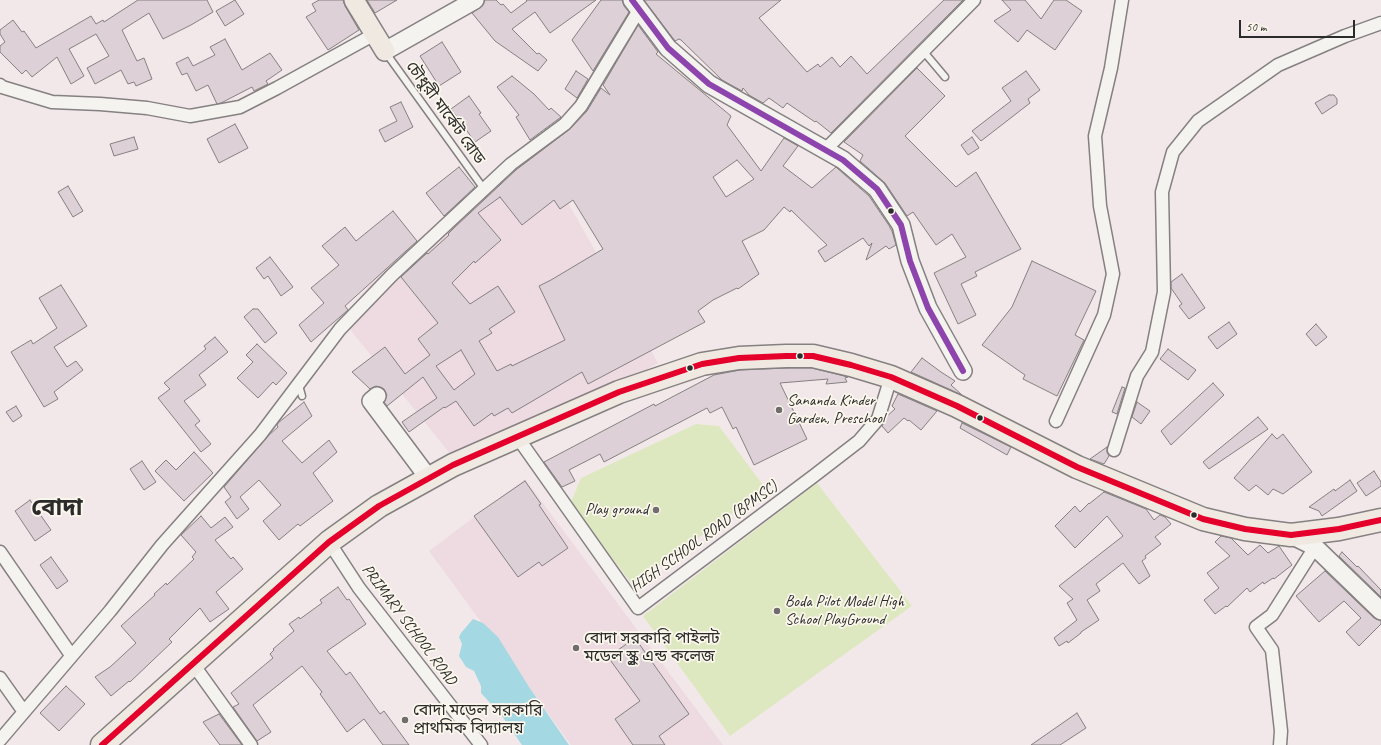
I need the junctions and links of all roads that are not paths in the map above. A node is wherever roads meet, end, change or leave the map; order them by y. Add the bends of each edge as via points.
1 (354, 0) edge
2 (475, 0) edge
3 (974, 0) edge
4 (1122, 0) edge
5 (635, 5) edge
6 (1381, 23) edge
7 (374, 35) junction
8 (385, 51) junction
9 (924, 52) junction
10 (945, 77) dead end
11 (0, 85) edge
12 (826, 150) junction
13 (484, 189) junction
14 (963, 370) dead end
15 (891, 378) junction
16 (301, 380) junction
17 (302, 396) dead end
18 (377, 396) dead end
19 (1056, 421) dead end
20 (518, 438) junction
21 (1114, 450) dead end
22 (427, 476) dead end
23 (1381, 520) edge
24 (1291, 535) junction
25 (329, 542) junction
26 (1315, 547) junction
27 (0, 552) edge
28 (1381, 611) edge
29 (71, 655) junction
30 (193, 664) junction
31 (0, 678) edge
32 (24, 712) junction
33 (0, 740) edge
34 (102, 745) edge
35 (250, 745) edge
36 (481, 745) edge
37 (1280, 745) edge

1 - 7 main road
2 - 8 street
3 - 9 street
4 - 19 street via 1096,136 1100,206 1113,274 1104,315
5 - 12 street via 668,48 709,84
5 - 13 street via 581,106 564,124 511,164
6 - 21 street via 1278,65 1198,121 1173,152 1162,192 1164,292 1152,352 1137,376
7 - 8 main road
7 - 11 street via 240,108 190,116 147,108 52,102
8 - 13 lane, চৌধুরী মার্কেট রোড
9 - 10 lane
9 - 12 street
12 - 14 street via 843,160 877,189 901,225 910,261 928,308
13 - 16 street via 392,275 340,329
15 - 20 highway via 813,356 739,358 702,364 619,392
15 - 20 street, HIGH SCHOOL ROAD (BPMSC) via 878,419 859,440 638,608
15 - 24 highway via 957,406 1077,467 1204,519 1245,529
16 - 17 lane
16 - 29 street via 260,435 162,545 110,611
18 - 22 street via 371,401
20 - 25 highway via 453,465 365,515
23 - 24 highway
24 - 26 street
25 - 30 highway
25 - 36 street, PRIMARY SCHOOL ROAD via 359,588
26 - 28 street
26 - 37 street via 1272,615 1256,627 1272,650 1281,731
27 - 29 street
29 - 32 street
30 - 34 highway
30 - 35 street
31 - 32 street
32 - 33 street

